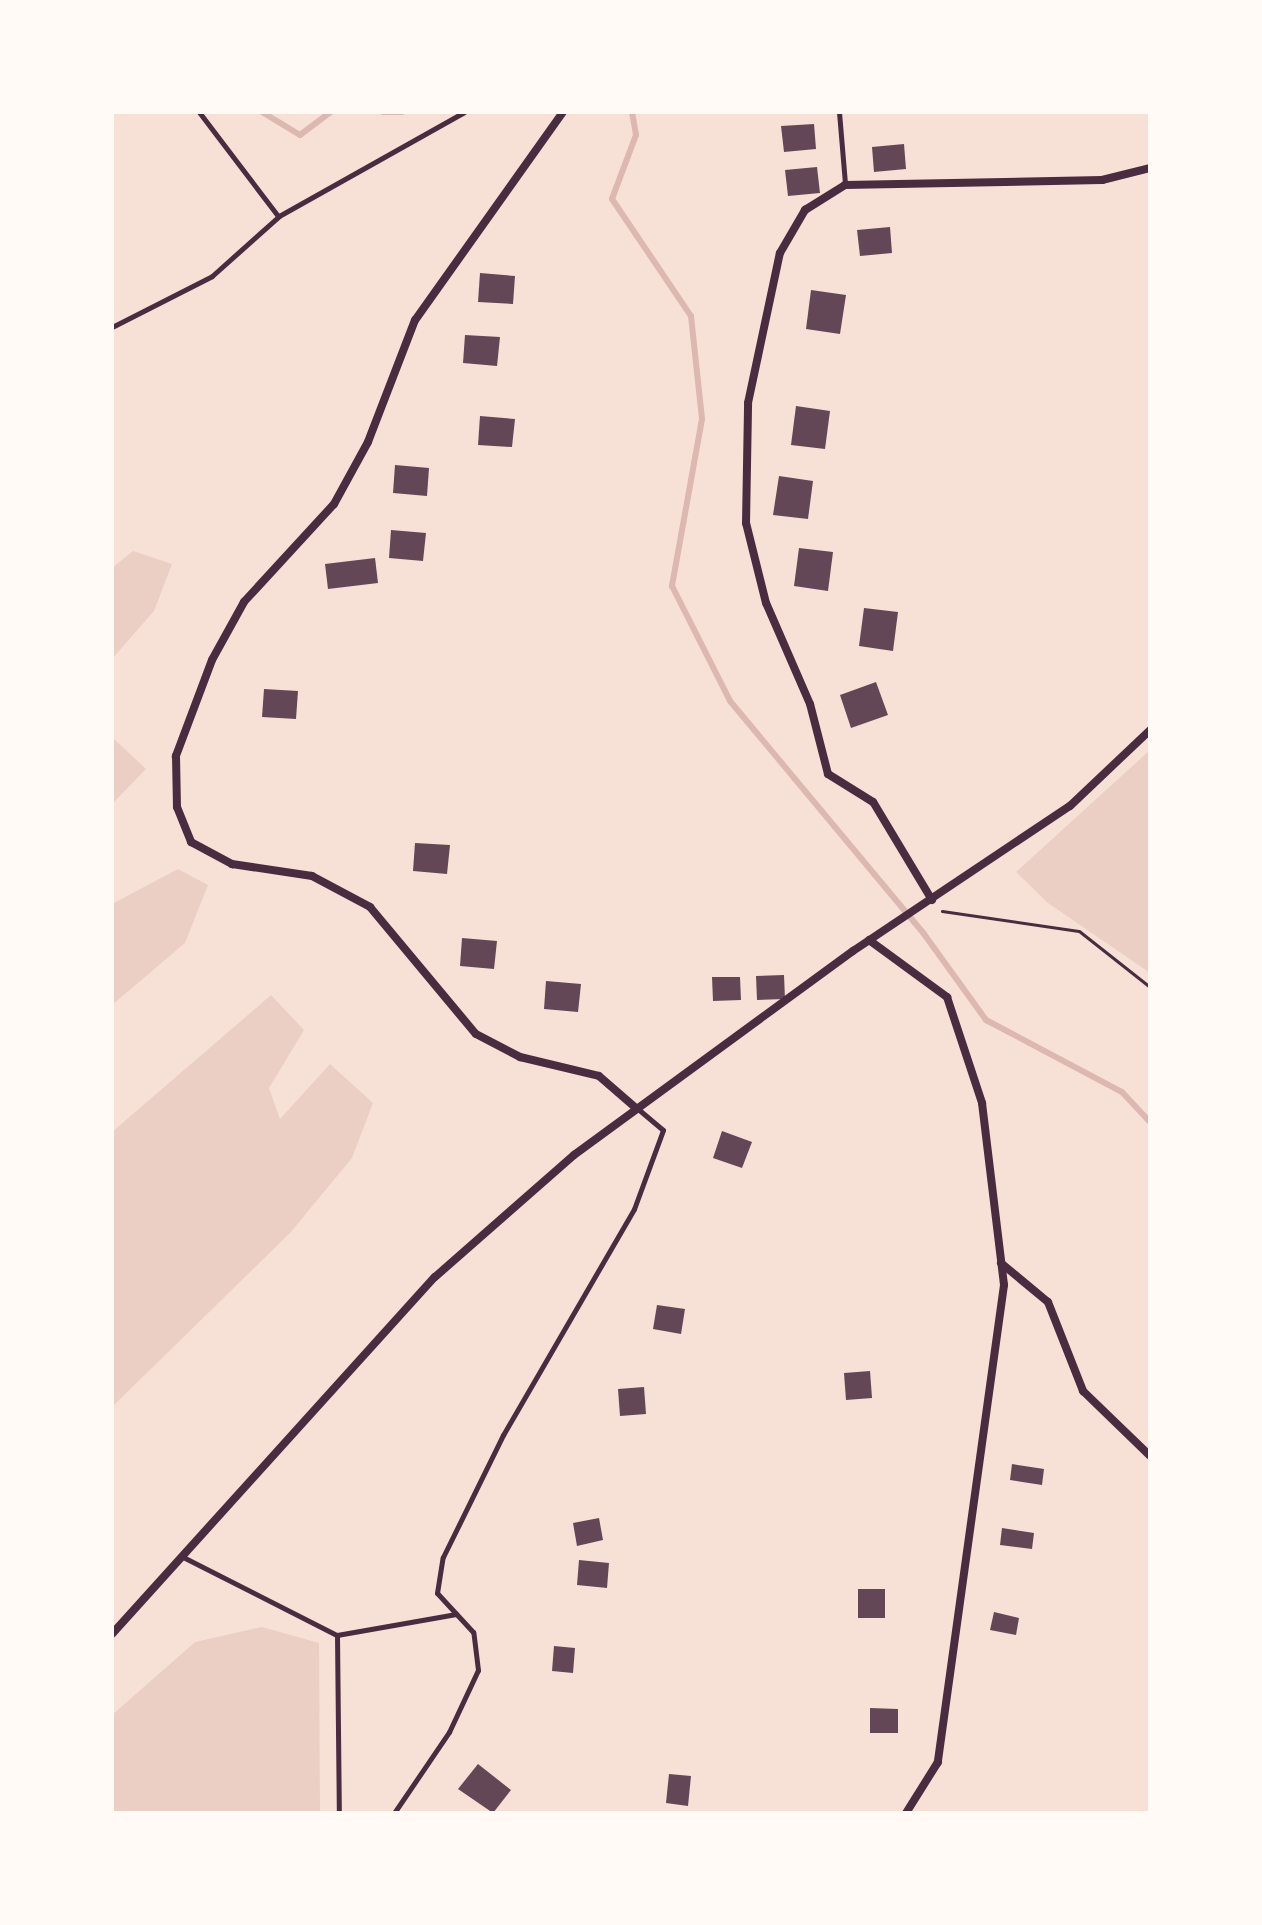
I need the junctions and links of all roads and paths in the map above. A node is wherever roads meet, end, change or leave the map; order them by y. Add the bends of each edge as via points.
1 (199, 112) edge
2 (464, 112) edge
3 (563, 112) edge
4 (839, 112) edge
5 (1150, 168) edge
6 (845, 185) junction
7 (279, 216) junction
8 (112, 327) edge
9 (1150, 730) edge
10 (932, 900) junction
11 (921, 908) junction
12 (871, 939) junction
13 (1150, 987) edge
14 (637, 1109) junction
15 (1001, 1263) junction
16 (1150, 1456) edge
17 (181, 1556) junction
18 (457, 1614) junction
19 (112, 1634) edge
20 (337, 1635) junction
21 (339, 1813) edge
22 (394, 1813) edge
23 (906, 1813) edge

1 - 7 lane
2 - 7 lane
3 - 14 street via 415,320 368,442 334,504 231,625 176,756 177,807 191,842 232,864 312,876 370,907 476,1034 520,1057 599,1076
4 - 6 lane
5 - 6 street via 1102,180
6 - 10 street via 805,210 780,253 748,403 746,523 766,603 810,704 828,774 873,802
7 - 8 lane via 212,276
9 - 10 street via 1070,806
10 - 11 street
11 - 12 street
11 - 13 path via 1079,931
12 - 14 street
12 - 15 street via 947,997 982,1103
14 - 17 street via 435,1277
14 - 18 lane via 663,1130 634,1209 503,1435 443,1557 437,1593
15 - 16 street via 1048,1302 1083,1391
15 - 23 street via 938,1762
17 - 19 street
17 - 20 lane
18 - 20 lane
18 - 22 lane via 473,1632 478,1670 449,1732
20 - 21 lane

